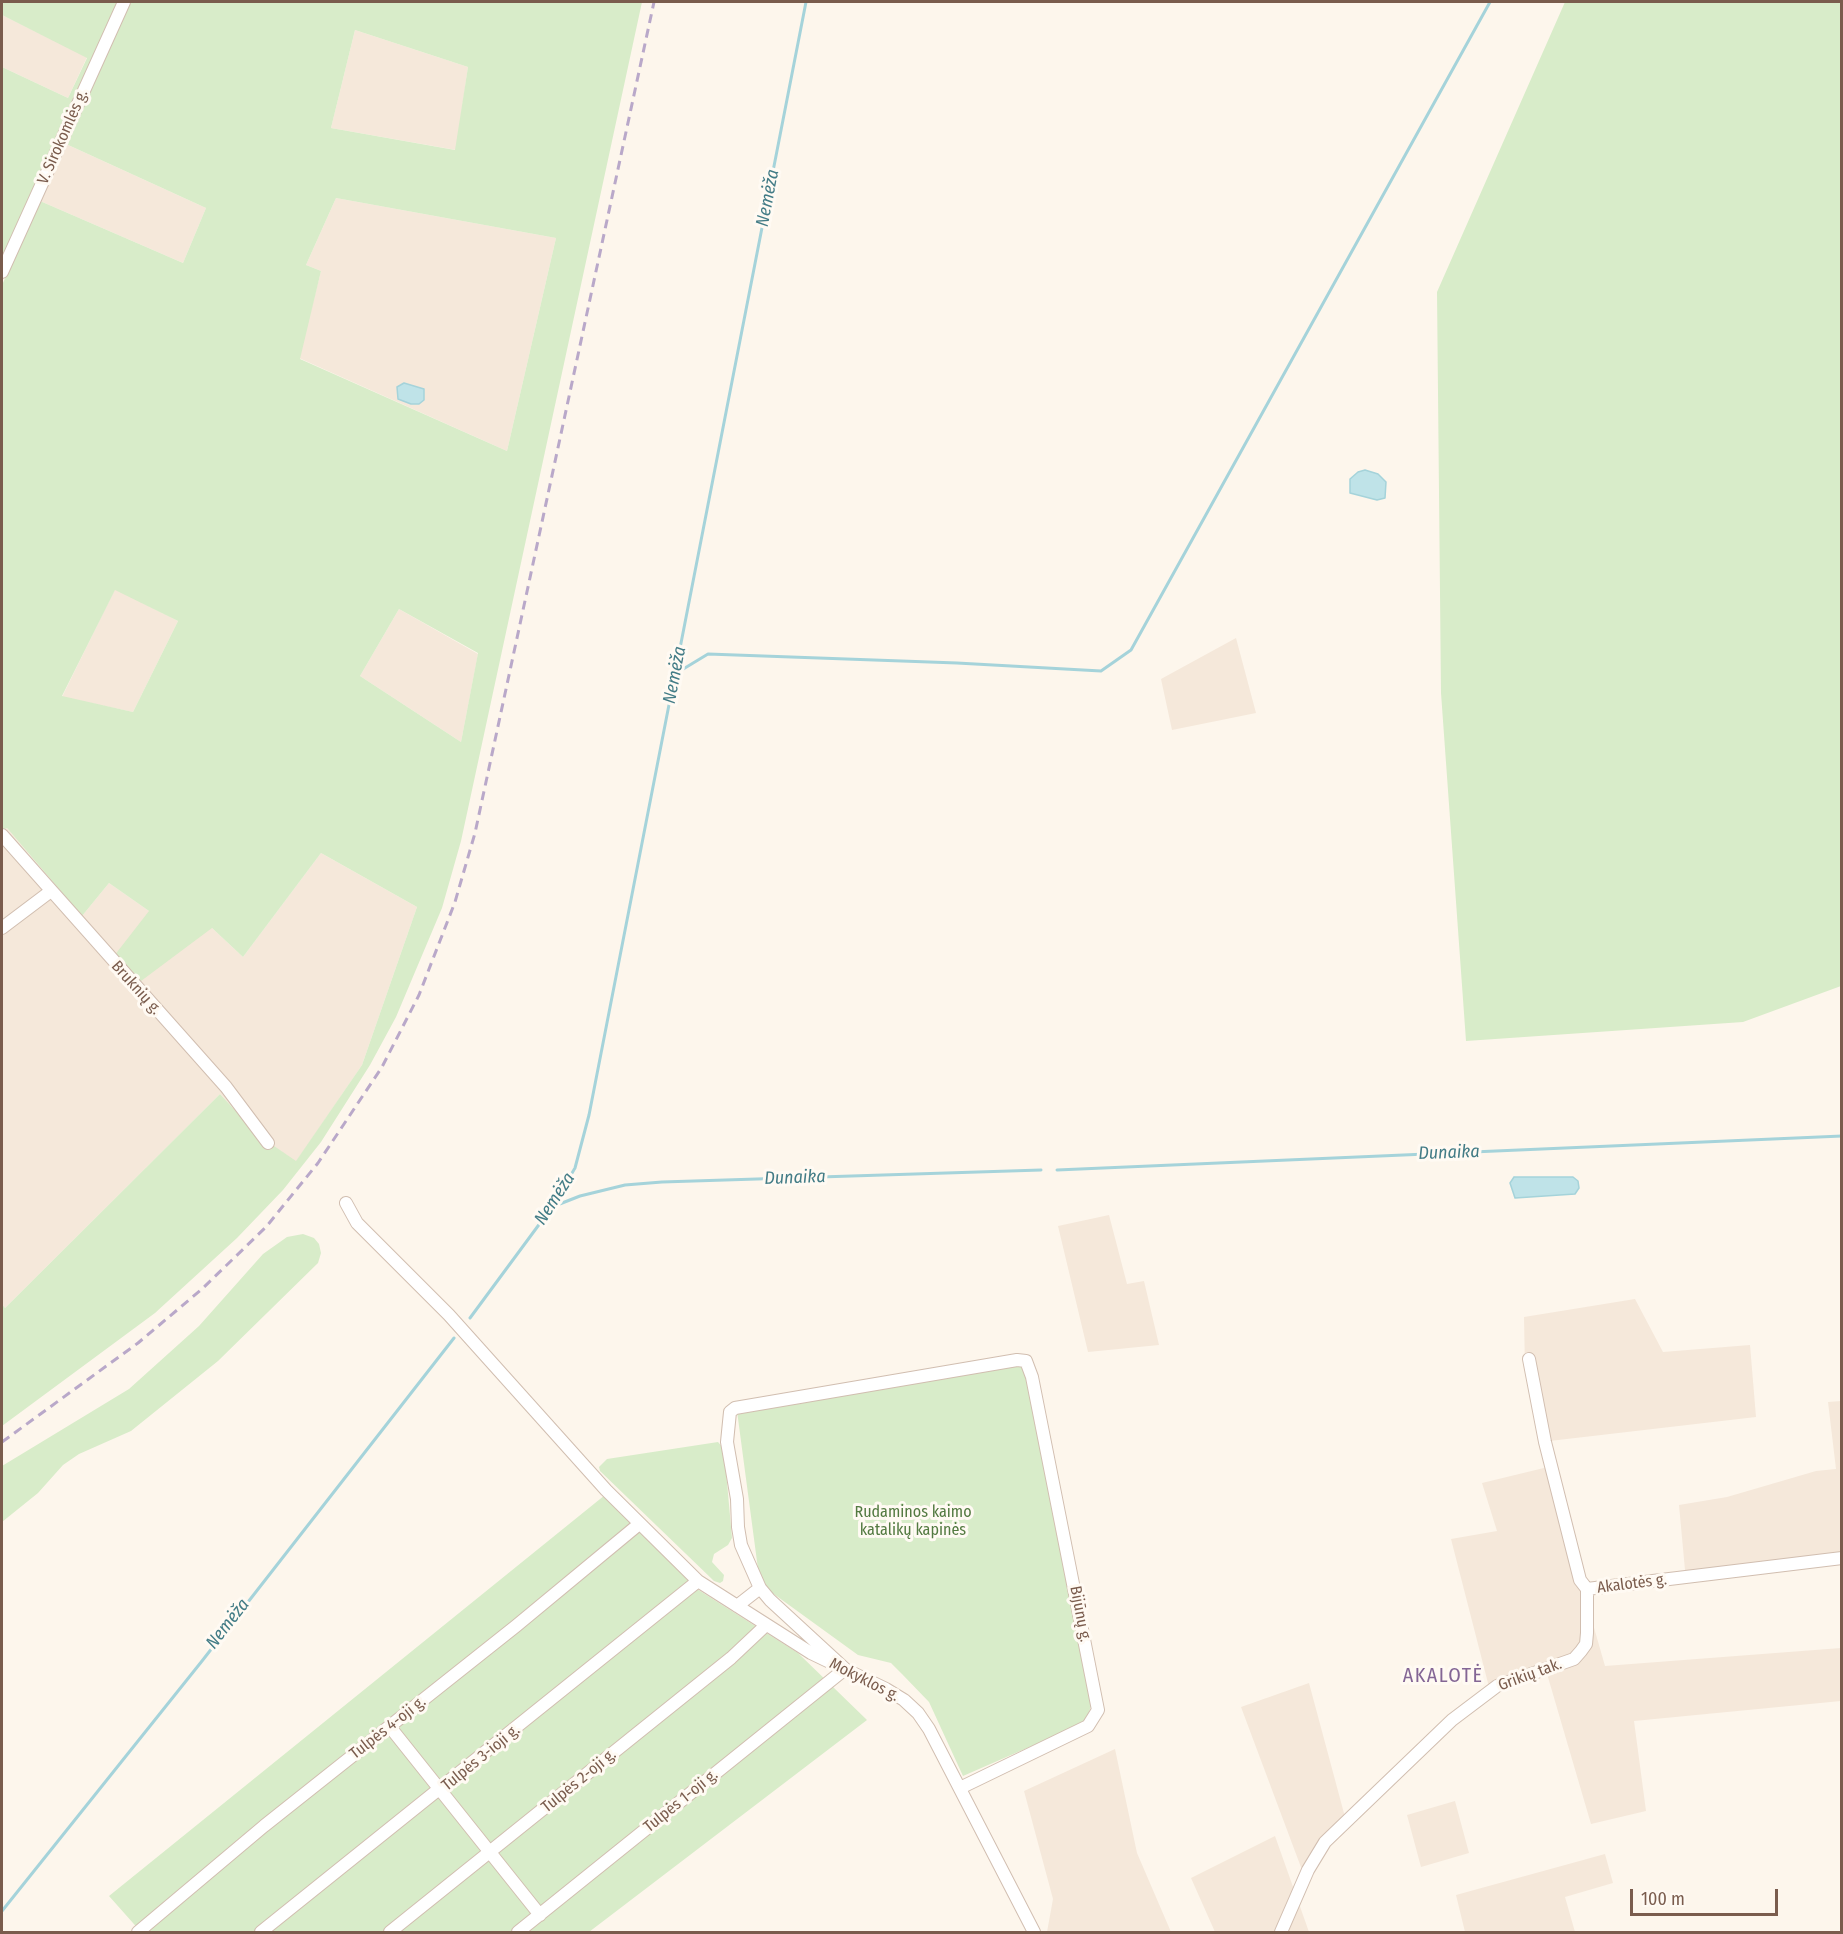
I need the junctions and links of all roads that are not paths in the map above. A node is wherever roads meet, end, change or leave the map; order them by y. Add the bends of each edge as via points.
1 (124, 2) edge
2 (2, 272) edge
3 (2, 835) edge
4 (51, 891) junction
5 (2, 928) edge
6 (268, 1143) dead end
7 (346, 1203) dead end
8 (1528, 1359) dead end
9 (638, 1525) junction
10 (1842, 1558) edge
11 (698, 1581) junction
12 (760, 1588) junction
13 (1587, 1589) junction
14 (737, 1606) junction
15 (765, 1626) junction
16 (845, 1669) junction
17 (390, 1727) junction
18 (960, 1788) junction
19 (440, 1790) junction
20 (490, 1852) junction
21 (540, 1915) junction
22 (137, 1932) edge
23 (261, 1932) edge
24 (390, 1932) edge
25 (518, 1932) edge
26 (1034, 1932) edge
27 (1281, 1932) edge

1 - 2 street, V. Sirokomlės g.
3 - 4 street, Bruknių g.
4 - 5 street
4 - 6 street, Bruknių g. via 226,1087
7 - 9 street, Mokyklos g. via 357,1223 449,1315
8 - 13 street, Akalotės g. via 1580,1580
9 - 11 street, Mokyklos g.
9 - 17 street, Tulpės 4-oji g.
10 - 13 street, Akalotės g.
11 - 14 street, Mokyklos g.
11 - 19 street, Tulpės 3-ioji g.
12 - 14 street
12 - 16 street
12 - 18 street, Bijūnų g. via 741,1545 738,1527 728,1442 729,1420 735,1408 1005,1360 1026,1361 1098,1710 1088,1726
13 - 27 street, Grikių tak. via 1586,1644 1574,1659 1497,1686 1452,1720 1317,1853
14 - 15 street, Mokyklos g.
15 - 16 street, Mokyklos g.
15 - 20 street, Tulpės 2-oji g. via 731,1658
16 - 18 street, Mokyklos g. via 904,1700 918,1713
16 - 21 street, Tulpės 1-oji g.
17 - 19 street
17 - 22 street, Tulpės 4-oji g.
18 - 26 street, Mokyklos g.
19 - 20 street
19 - 23 street, Tulpės 3-ioji g.
20 - 21 street
20 - 24 street, Tulpės 2-oji g.
21 - 25 street, Tulpės 1-oji g.

